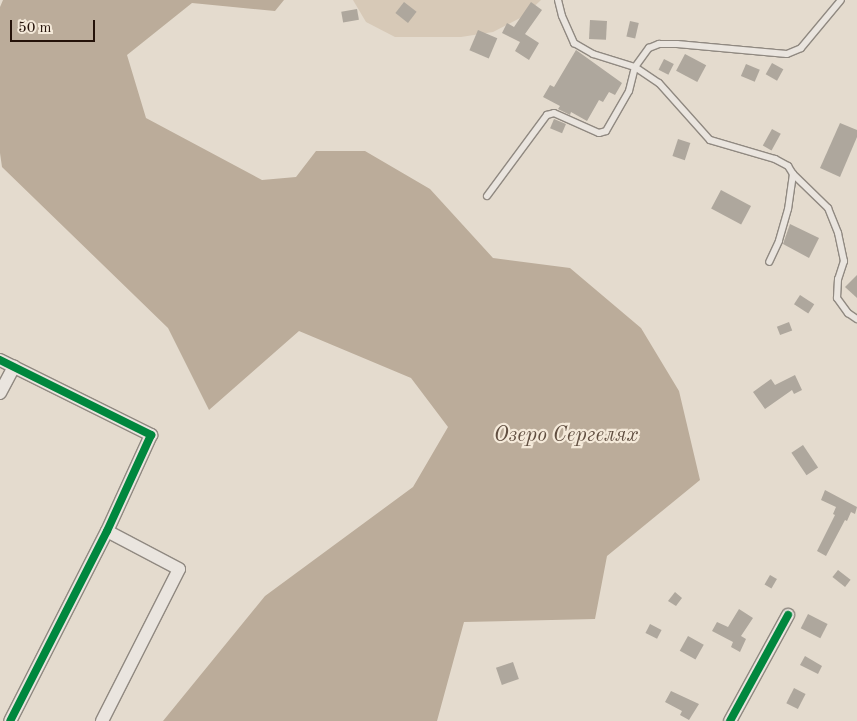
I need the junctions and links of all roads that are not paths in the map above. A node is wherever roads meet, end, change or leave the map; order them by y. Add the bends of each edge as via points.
1 (558, 0) edge
2 (841, 0) edge
3 (635, 67) junction
4 (793, 174) junction
5 (487, 196) dead end
6 (769, 262) dead end
7 (857, 319) edge
8 (0, 360) edge
9 (14, 367) junction
10 (0, 393) edge
11 (107, 531) junction
12 (788, 615) dead end
13 (10, 721) edge
14 (102, 721) edge
15 (730, 721) edge

1 - 3 lane via 574,42 593,54
2 - 3 lane via 801,48 787,54 659,44 648,48
3 - 4 lane via 659,83 710,140 775,159 788,166
3 - 5 lane via 629,91 606,131 599,133 554,112 547,115
4 - 6 lane via 788,209
4 - 7 lane via 828,208 844,261 838,279 837,298
8 - 9 street
9 - 10 street
9 - 11 street via 151,434
11 - 13 street
11 - 14 street via 179,569
12 - 15 street

